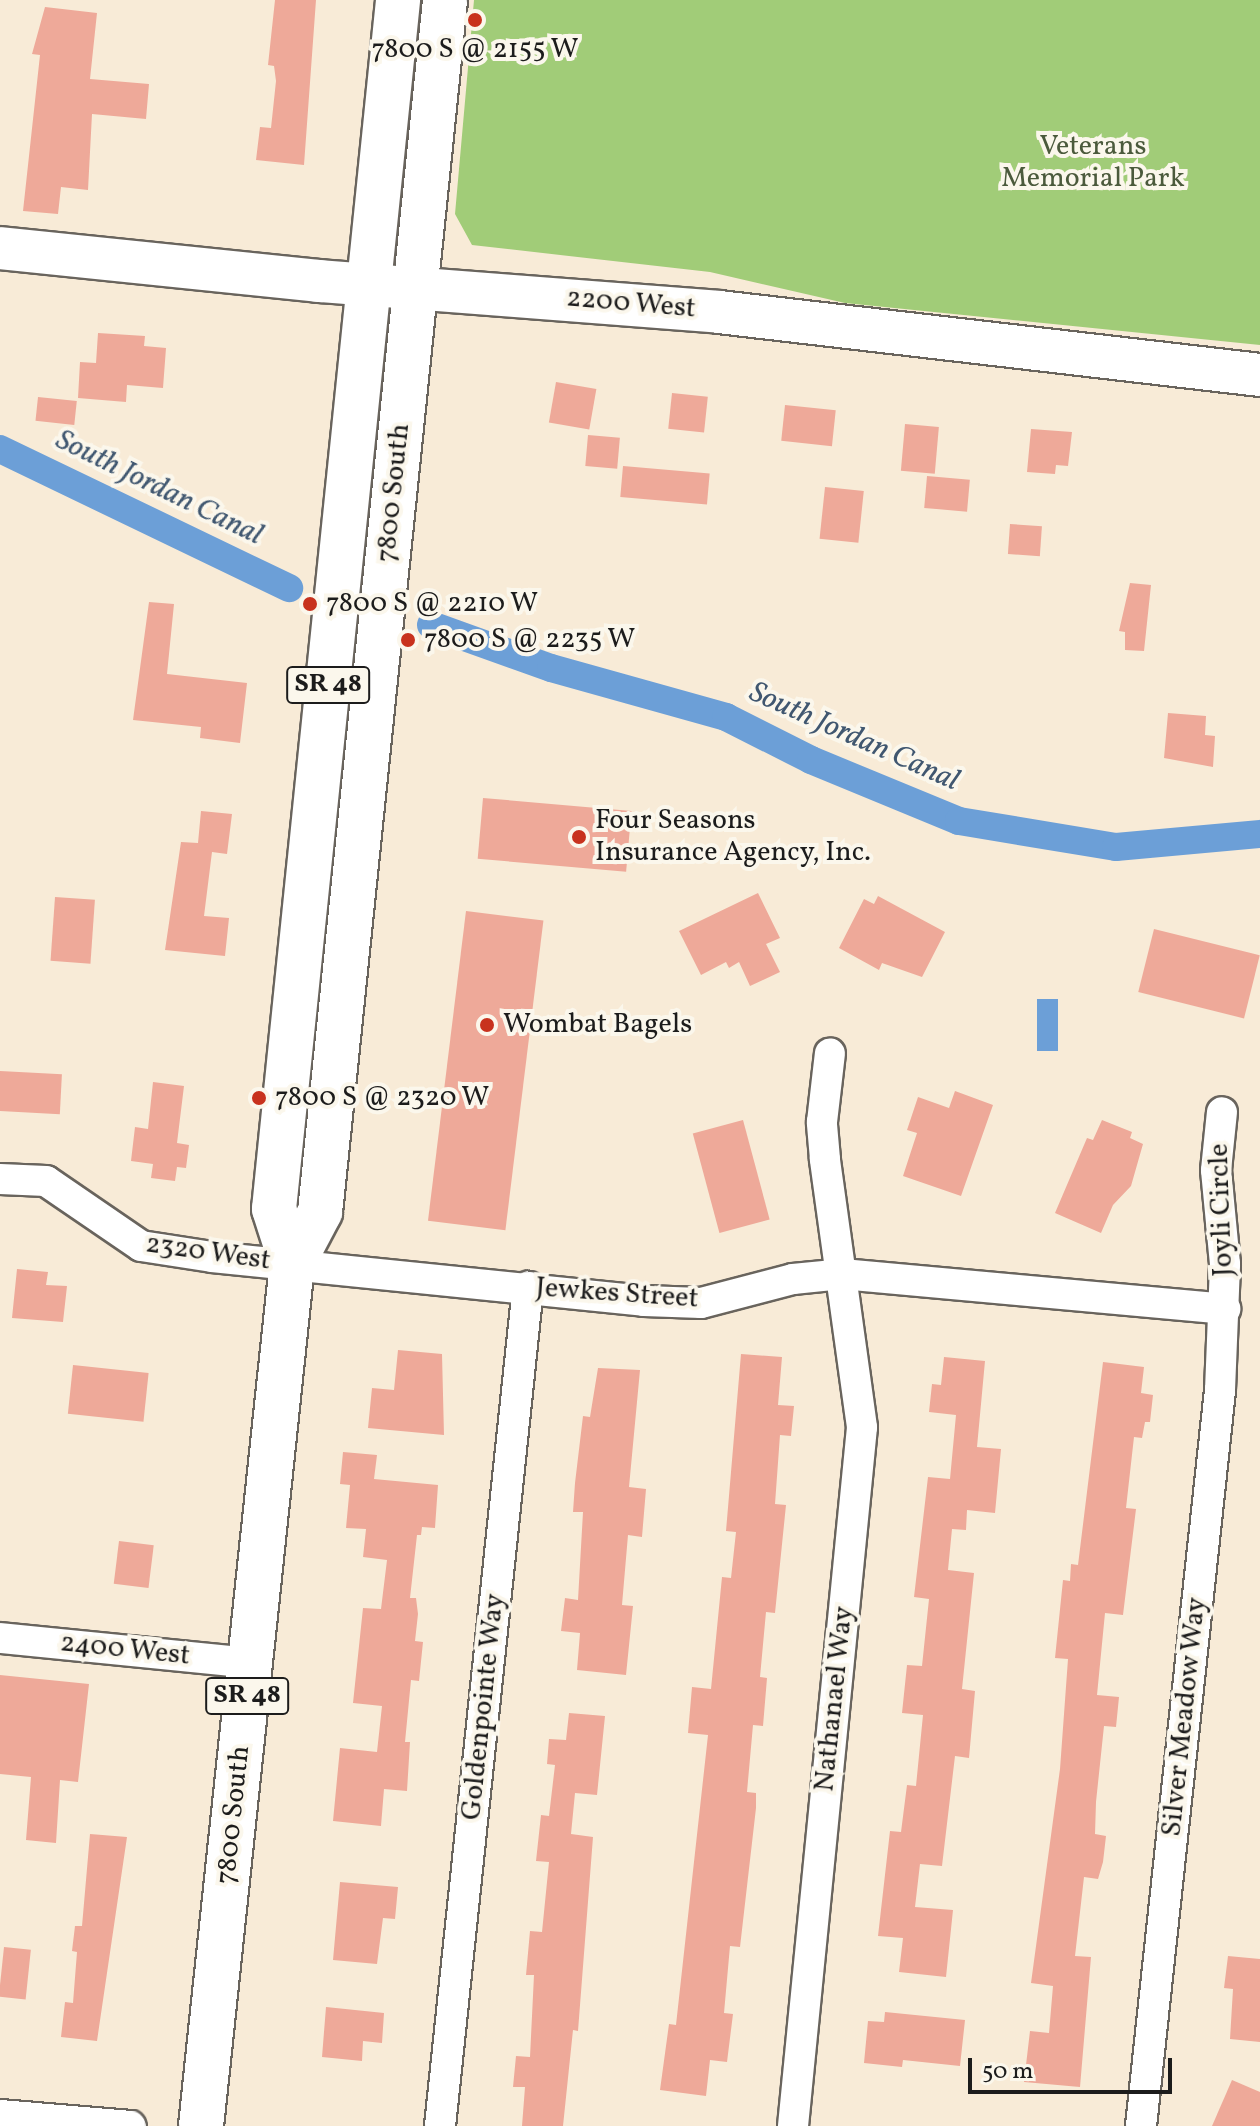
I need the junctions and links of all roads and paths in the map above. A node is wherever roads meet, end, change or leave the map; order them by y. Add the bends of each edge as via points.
1 (398, 0) edge
2 (445, 0) edge
3 (0, 248) edge
4 (369, 284) junction
5 (416, 286) junction
6 (1260, 375) edge
7 (830, 1053) dead end
8 (1222, 1112) dead end
9 (0, 1179) edge
10 (292, 1265) junction
11 (842, 1274) junction
12 (528, 1287) junction
13 (1225, 1309) junction
14 (0, 1638) edge
15 (250, 1663) junction
16 (0, 2115) edge
17 (131, 2126) edge
18 (201, 2126) edge
19 (440, 2126) edge
20 (792, 2126) edge
21 (1141, 2126) edge

1 - 4 main road, 7800 South / SR 48
2 - 5 main road, 7800 South / SR 48
3 - 4 street, 2200 West
4 - 5 street, 2200 West
4 - 10 main road, 7800 South / SR 48 via 274,1209
5 - 6 street, 2200 West via 719,312
5 - 10 main road, 7800 South / SR 48 via 320,1212
7 - 11 street, Nathanael Way via 822,1122
8 - 13 street, Joyli Circle via 1216,1170
9 - 10 street, 2320 West via 46,1181 141,1246
10 - 12 street, Jewkes Street
10 - 15 main road, 7800 South / SR 48
11 - 12 street, Jewkes Street via 793,1279 701,1303
11 - 13 street, Jewkes Street
11 - 20 street, Nathanael Way via 860,1402 861,1457
12 - 19 street, Goldenpointe Way
13 - 21 street, Silver Meadow Way
14 - 15 street, 2400 West
15 - 18 main road, 7800 South / SR 48
16 - 17 street

